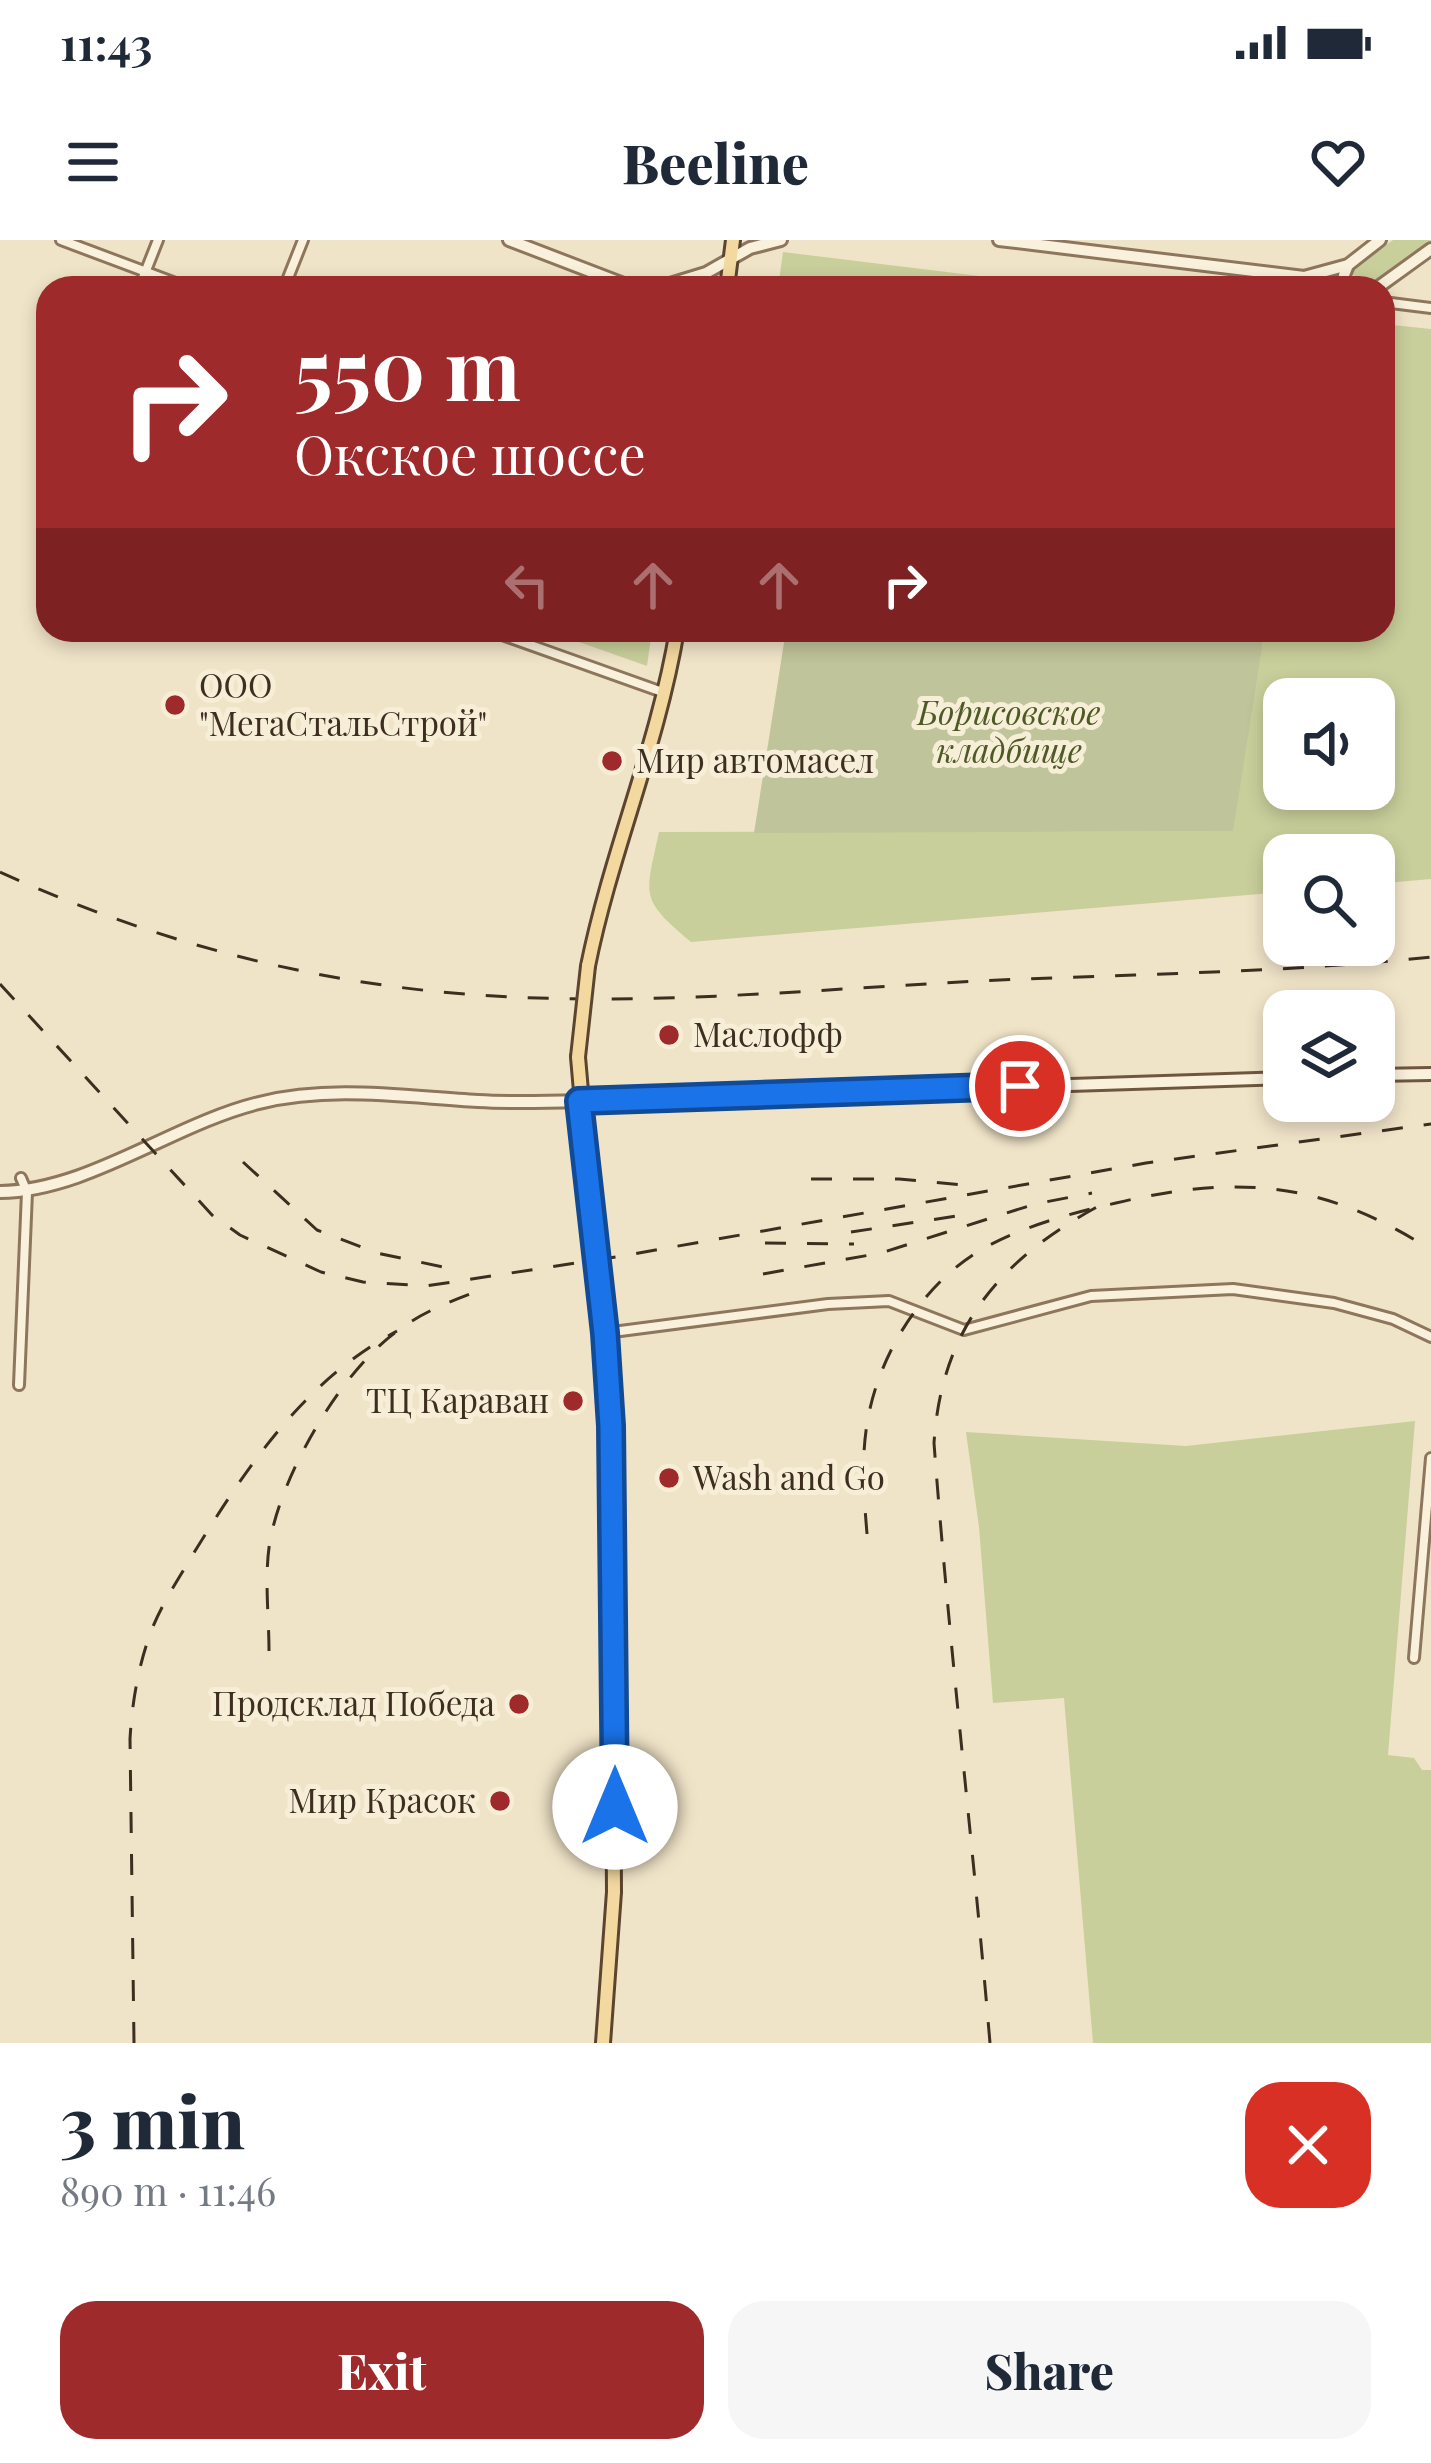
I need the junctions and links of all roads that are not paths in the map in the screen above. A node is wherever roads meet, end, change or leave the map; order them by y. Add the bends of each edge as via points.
1 (61, 240) edge
2 (158, 240) edge
3 (303, 240) edge
4 (509, 240) edge
5 (733, 240) edge
6 (781, 240) edge
7 (999, 240) edge
8 (1380, 240) edge
9 (1431, 249) edge
10 (731, 260) junction
11 (1348, 265) junction
12 (145, 272) junction
13 (144, 276) edge
14 (156, 276) edge
15 (289, 276) edge
16 (603, 276) edge
17 (696, 276) edge
18 (729, 276) edge
19 (1296, 276) edge
20 (1308, 276) edge
21 (1343, 276) edge
22 (1394, 276) edge
23 (1395, 304) edge
24 (1431, 308) edge
25 (522, 642) edge
26 (675, 642) edge
27 (665, 693) junction
28 (1431, 1074) edge
29 (1395, 1075) edge
30 (1263, 1079) edge
31 (579, 1101) junction
32 (21, 1178) dead end
33 (0, 1192) edge
34 (27, 1192) junction
35 (605, 1333) junction
36 (1431, 1337) edge
37 (19, 1385) dead end
38 (1431, 1458) edge
39 (1414, 1658) dead end
40 (603, 2043) edge

1 - 12 street
2 - 12 street
3 - 15 street
4 - 16 street
5 - 10 main road
6 - 10 street
7 - 19 street
8 - 11 street
9 - 22 street
10 - 17 street
10 - 18 main road
11 - 20 street
11 - 21 street
12 - 13 street
12 - 14 street
23 - 24 street
25 - 27 street
26 - 27 main road
27 - 31 main road, bridge via 588,966
28 - 29 street
30 - 31 street
31 - 34 street via 284,1097 197,1122
31 - 35 main road
32 - 34 street
33 - 34 street
34 - 37 street
35 - 36 street via 890,1301 964,1330 1091,1296 1233,1289 1334,1303
35 - 40 main road via 616,1704
38 - 39 street

